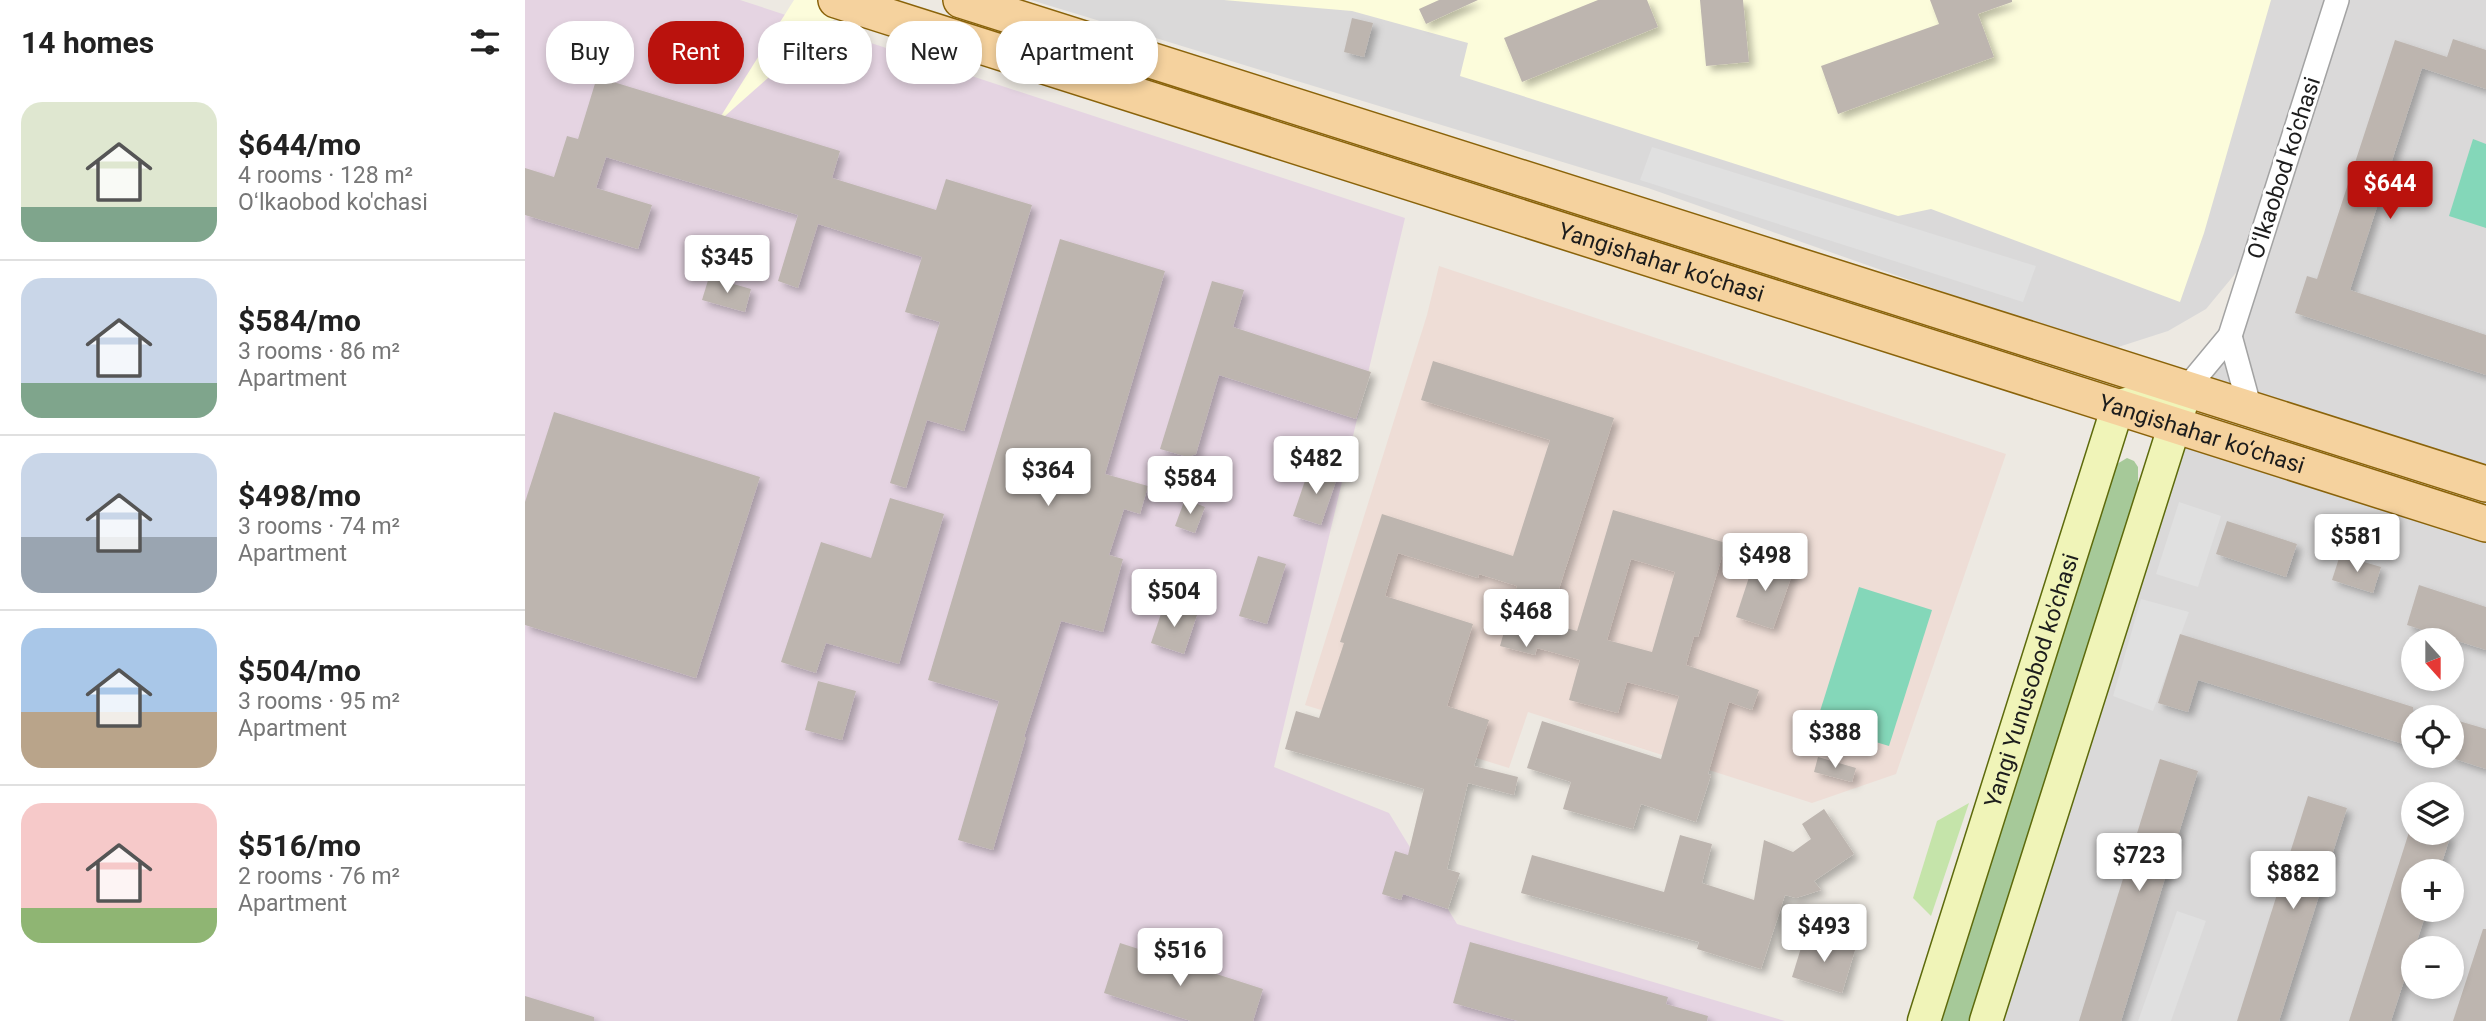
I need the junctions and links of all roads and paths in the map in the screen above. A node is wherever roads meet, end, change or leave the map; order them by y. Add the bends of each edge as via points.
1 (836, 0) edge
2 (961, 0) edge
3 (2337, 0) edge
4 (886, 8) edge
5 (1361, 127) junction
6 (1350, 163) junction
7 (2231, 336) junction
8 (2186, 389) junction
9 (2118, 406) junction
10 (2250, 409) junction
11 (2175, 424) junction
12 (2486, 484) edge
13 (2486, 524) edge
14 (1924, 1021) edge
15 (1986, 1021) edge

1 - 4 main road, Yangishahar ko‘chasi
2 - 5 main road, Yangishahar ko‘chasi
3 - 7 street, Oʻlkaobod ko'chasi
4 - 6 main road, Yangishahar ko‘chasi
5 - 6 main road via 1365,149
5 - 8 main road, Yangishahar ko‘chasi
6 - 9 main road, Yangishahar ko‘chasi
7 - 8 street, Oʻlkaobod ko'chasi
7 - 10 street
8 - 9 main road
8 - 10 main road, Yangishahar ko‘chasi
8 - 11 main road
9 - 11 main road, Yangishahar ko‘chasi
9 - 14 main road, Yangi Yunusobod ko'chasi
10 - 12 main road, Yangishahar ko‘chasi
11 - 13 main road, Yangishahar ko‘chasi
11 - 15 main road

